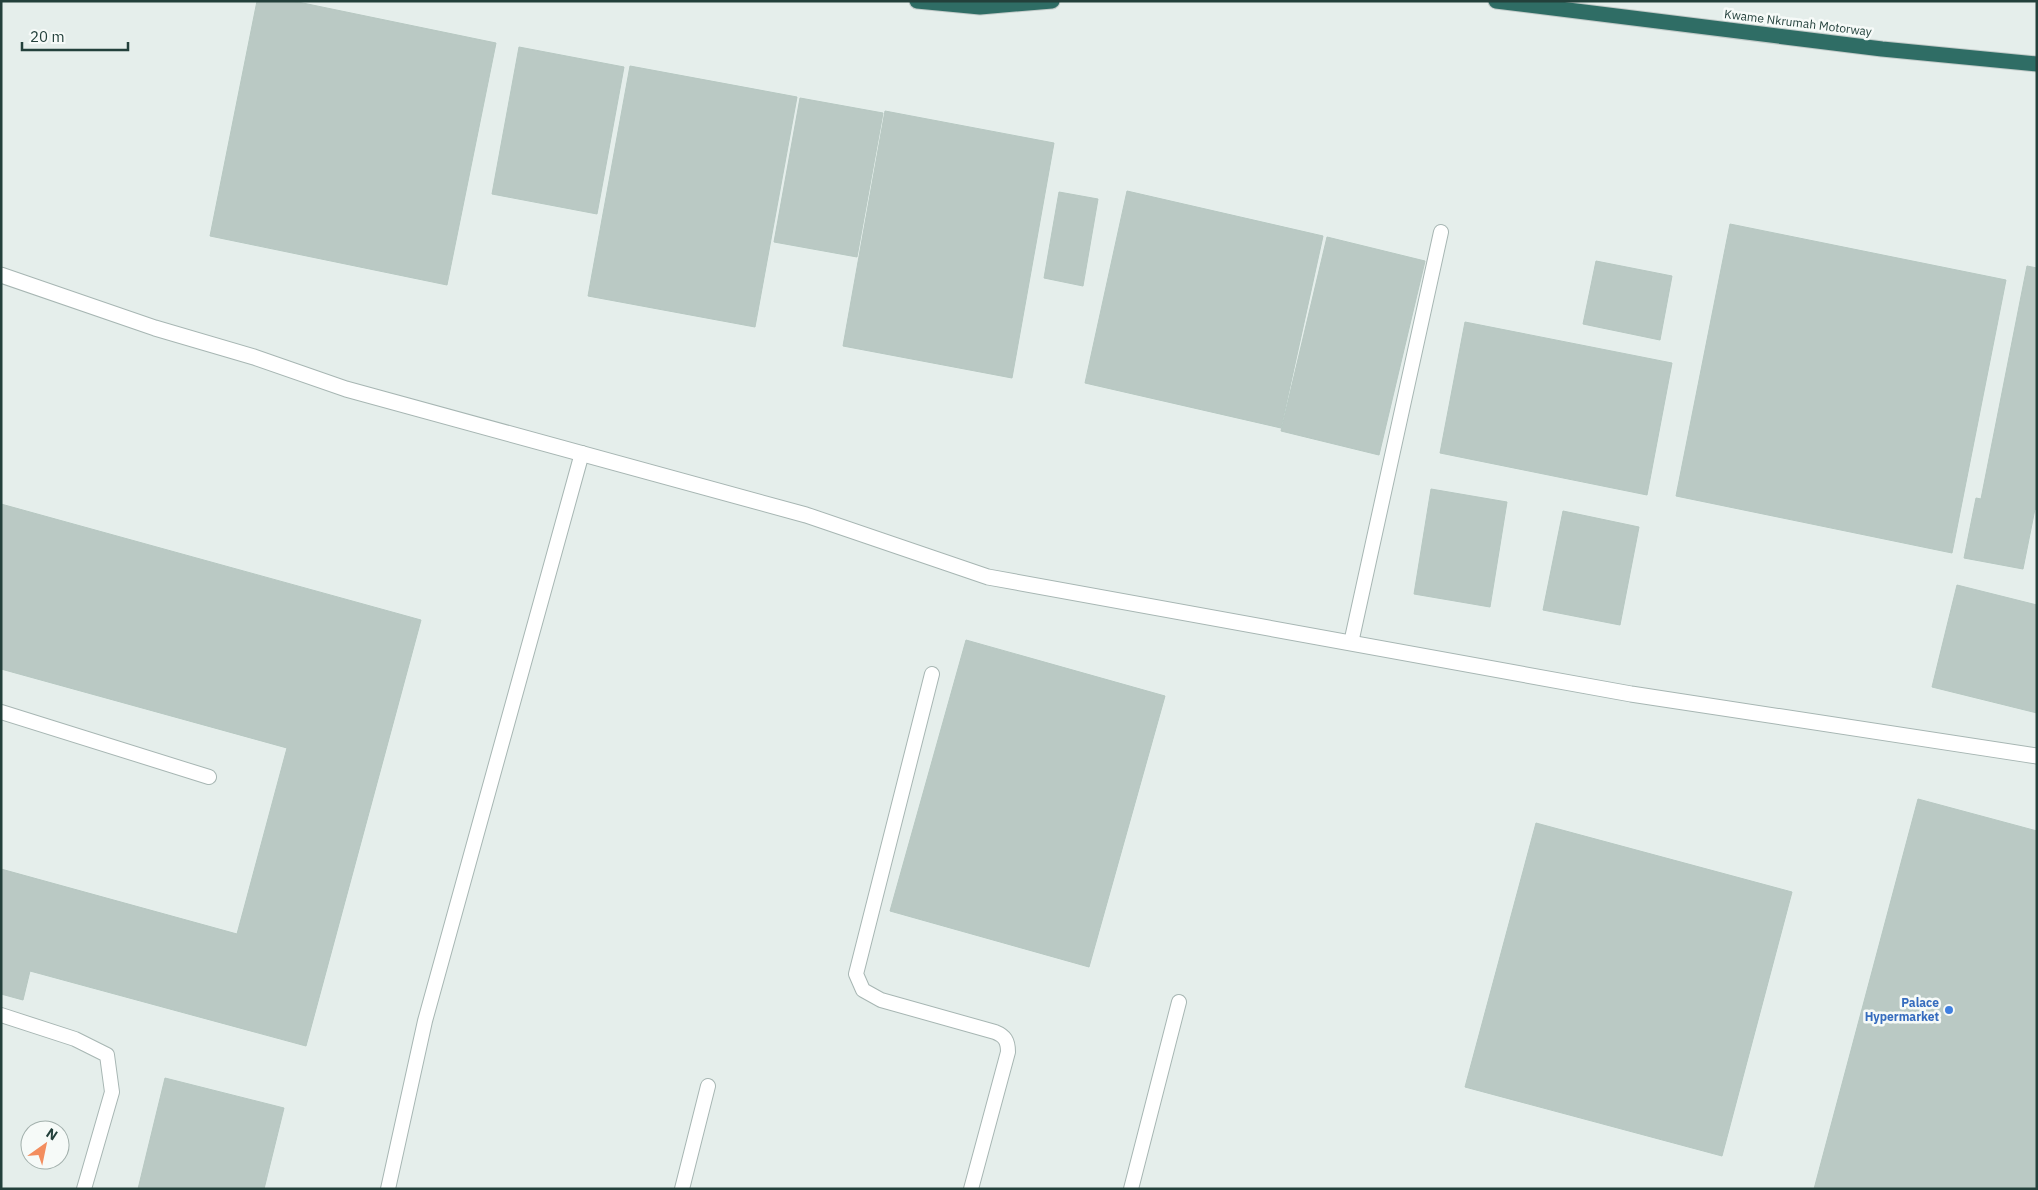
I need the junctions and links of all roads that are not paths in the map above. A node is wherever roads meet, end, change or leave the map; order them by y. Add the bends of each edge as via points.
1 (917, 1) edge
2 (1052, 1) edge
3 (1496, 1) edge
4 (2037, 64) edge
5 (1441, 232) dead end
6 (1, 275) edge
7 (582, 454) junction
8 (1351, 643) junction
9 (932, 674) dead end
10 (1, 712) edge
11 (2037, 756) edge
12 (209, 777) dead end
13 (1179, 1002) dead end
14 (1, 1015) edge
15 (708, 1086) dead end
16 (84, 1189) edge
17 (388, 1189) edge
18 (682, 1189) edge
19 (970, 1189) edge
20 (1131, 1189) edge

1 - 2 highway via 980,7
3 - 4 highway, Kwame Nkrumah Motorway via 1872,48
5 - 8 lane
6 - 7 street via 346,389
7 - 8 street via 806,515 988,577
7 - 17 lane via 425,1021
8 - 11 street via 1631,694
9 - 19 lane via 856,974 863,990 881,1000 995,1032 1006,1039 1008,1052
10 - 12 lane
13 - 20 lane
14 - 16 lane via 75,1039 107,1055 112,1092
15 - 18 lane

